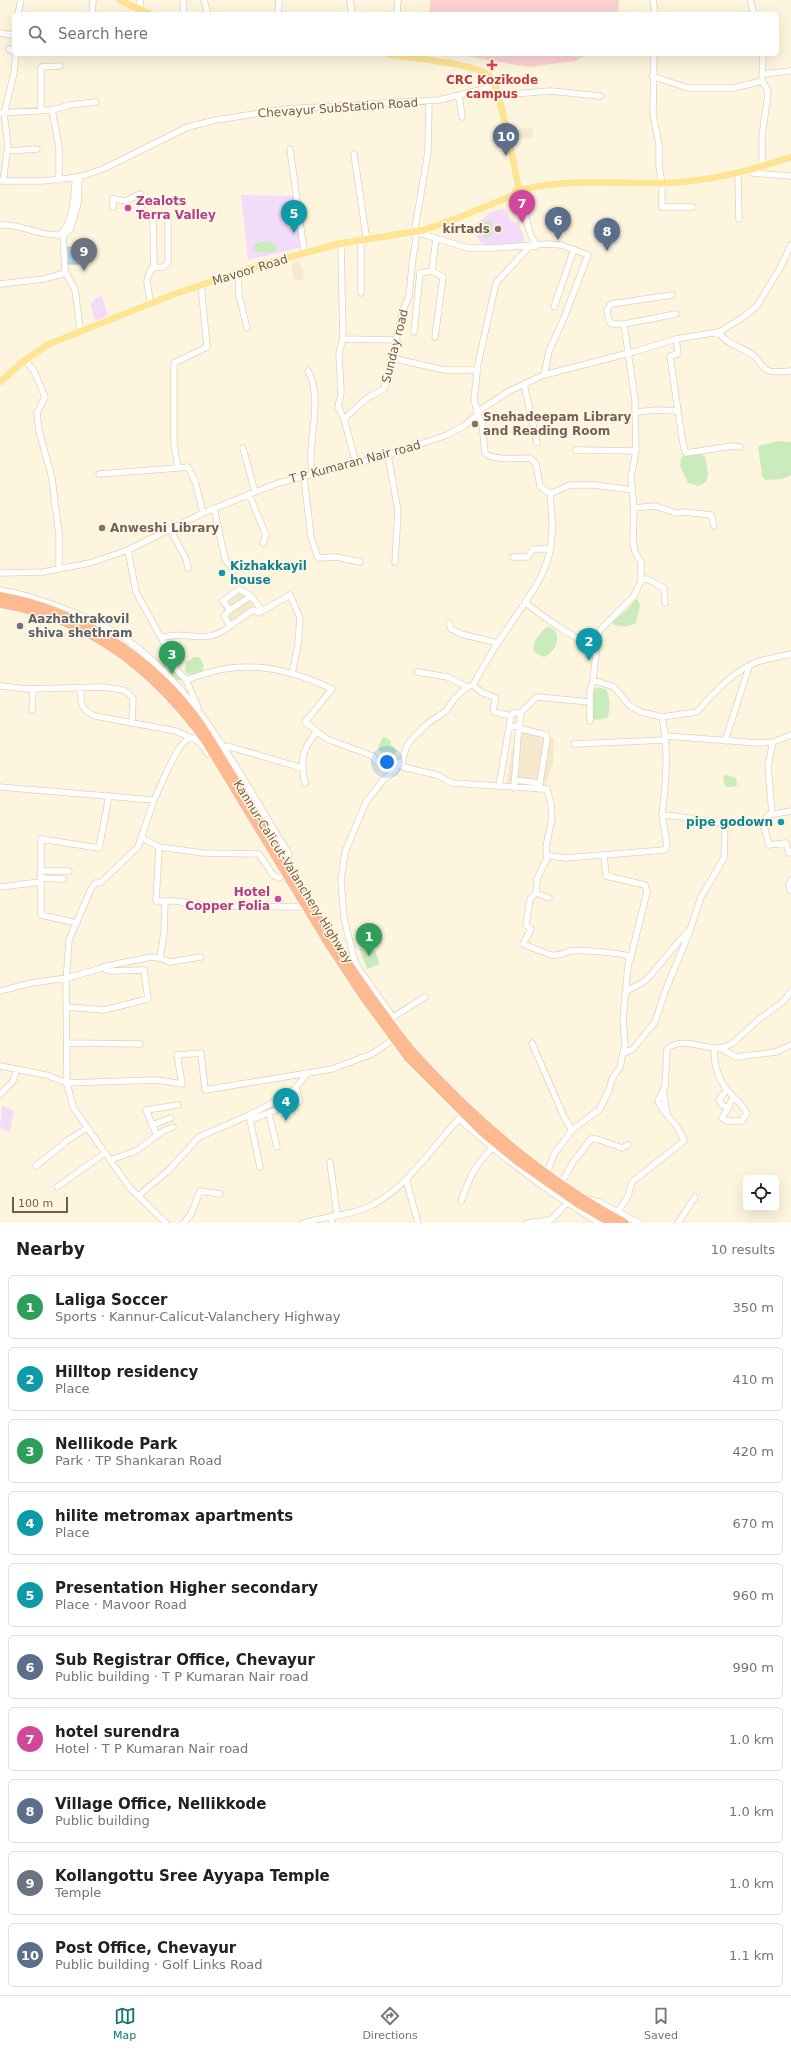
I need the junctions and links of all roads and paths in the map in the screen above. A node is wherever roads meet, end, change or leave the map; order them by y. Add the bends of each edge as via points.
1 (22, 0) edge
2 (25, 0) edge
3 (93, 0) edge
4 (119, 0) edge
5 (140, 0) edge
6 (183, 0) edge
7 (204, 0) edge
8 (279, 0) edge
9 (350, 0) edge
10 (398, 0) edge
11 (653, 0) edge
12 (750, 0) edge
13 (141, 9) junction
14 (19, 12) edge
15 (22, 12) edge
16 (92, 12) edge
17 (146, 12) edge
18 (184, 12) edge
19 (207, 12) edge
20 (278, 12) edge
21 (352, 12) edge
22 (397, 12) edge
23 (655, 12) edge
24 (753, 12) edge
25 (0, 33) edge
26 (12, 33) edge
27 (16, 56) edge
28 (404, 56) edge
29 (654, 56) edge
30 (763, 56) edge
31 (60, 66) dead end
32 (791, 71) edge
33 (762, 74) junction
34 (652, 76) junction
35 (762, 81) junction
36 (496, 86) junction
37 (498, 95) junction
38 (459, 96) junction
39 (600, 96) dead end
40 (429, 101) junction
41 (96, 102) dead end
42 (52, 110) junction
43 (40, 111) junction
44 (2, 113) edge
45 (462, 117) dead end
46 (0, 140) edge
47 (7, 140) junction
48 (37, 149) dead end
49 (290, 149) dead end
50 (7, 151) junction
51 (354, 154) dead end
52 (791, 156) edge
53 (0, 161) edge
54 (6, 161) junction
55 (791, 161) edge
56 (762, 166) junction
57 (748, 173) junction
58 (791, 176) edge
59 (78, 177) junction
60 (738, 178) junction
61 (59, 180) junction
62 (2, 181) edge
63 (662, 185) junction
64 (519, 192) junction
65 (113, 206) dead end
66 (693, 207) dead end
67 (739, 219) dead end
68 (168, 220) dead end
69 (0, 225) edge
70 (415, 230) junction
71 (363, 237) junction
72 (436, 238) junction
73 (341, 244) junction
74 (791, 245) edge
75 (536, 246) junction
76 (574, 249) junction
77 (304, 250) junction
78 (152, 268) junction
79 (432, 271) junction
80 (238, 272) junction
81 (66, 273) junction
82 (0, 284) edge
83 (202, 285) junction
84 (361, 292) dead end
85 (672, 295) dead end
86 (150, 301) junction
87 (554, 307) dead end
88 (676, 314) dead end
89 (624, 324) junction
90 (80, 328) junction
91 (247, 328) dead end
92 (414, 332) dead end
93 (719, 332) junction
94 (435, 337) dead end
95 (344, 338) junction
96 (676, 338) junction
97 (396, 340) junction
98 (628, 353) junction
99 (396, 359) dead end
100 (25, 360) junction
101 (478, 370) junction
102 (791, 370) edge
103 (308, 371) dead end
104 (544, 375) junction
105 (0, 378) edge
106 (0, 382) edge
107 (524, 384) junction
108 (678, 411) junction
109 (635, 412) junction
110 (478, 414) junction
111 (344, 419) junction
112 (537, 443) dead end
113 (740, 447) dead end
114 (243, 448) dead end
115 (576, 450) dead end
116 (636, 451) junction
117 (388, 455) junction
118 (356, 463) junction
119 (178, 468) junction
120 (100, 474) dead end
121 (312, 475) junction
122 (304, 477) junction
123 (632, 490) junction
124 (252, 493) junction
125 (550, 494) junction
126 (214, 508) junction
127 (634, 508) junction
128 (203, 513) junction
129 (714, 526) dead end
130 (170, 529) junction
131 (263, 543) dead end
132 (550, 549) junction
133 (128, 550) junction
134 (513, 557) dead end
135 (360, 562) dead end
136 (395, 562) dead end
137 (188, 568) dead end
138 (59, 569) junction
139 (233, 570) dead end
140 (0, 573) edge
141 (641, 580) junction
142 (0, 590) edge
143 (0, 596) edge
144 (251, 596) junction
145 (526, 603) junction
146 (665, 603) dead end
147 (0, 604) edge
148 (230, 610) junction
149 (262, 611) junction
150 (449, 623) dead end
151 (230, 626) junction
152 (161, 638) junction
153 (498, 643) junction
154 (595, 645) junction
155 (791, 654) edge
156 (750, 667) junction
157 (417, 672) dead end
158 (292, 674) junction
159 (186, 680) junction
160 (593, 680) junction
161 (0, 686) edge
162 (470, 686) junction
163 (81, 688) junction
164 (33, 689) junction
165 (590, 702) junction
166 (32, 710) dead end
167 (199, 710) junction
168 (520, 713) junction
169 (511, 716) junction
170 (662, 717) junction
171 (590, 721) dead end
172 (132, 723) junction
173 (510, 727) junction
174 (317, 731) junction
175 (791, 735) edge
176 (189, 737) junction
177 (666, 738) junction
178 (725, 741) junction
179 (773, 742) junction
180 (574, 744) dead end
181 (224, 748) junction
182 (212, 754) junction
183 (399, 762) junction
184 (302, 768) junction
185 (395, 771) junction
186 (515, 780) junction
187 (305, 783) dead end
188 (499, 786) junction
189 (540, 786) junction
190 (0, 787) edge
191 (514, 788) junction
192 (109, 796) junction
193 (154, 800) junction
194 (791, 811) edge
195 (772, 814) junction
196 (662, 815) junction
197 (764, 822) junction
198 (725, 825) junction
199 (142, 838) junction
200 (159, 847) junction
201 (791, 852) edge
202 (546, 855) junction
203 (604, 856) junction
204 (286, 864) junction
205 (40, 871) junction
206 (69, 871) dead end
207 (285, 874) junction
208 (64, 879) dead end
209 (40, 880) junction
210 (791, 880) edge
211 (0, 887) edge
212 (791, 891) edge
213 (536, 894) junction
214 (549, 898) dead end
215 (165, 901) junction
216 (306, 907) junction
217 (77, 923) junction
218 (690, 930) junction
219 (201, 957) dead end
220 (160, 958) junction
221 (629, 962) junction
222 (67, 978) junction
223 (0, 991) edge
224 (626, 991) junction
225 (791, 991) edge
226 (425, 997) dead end
227 (67, 1007) junction
228 (391, 1018) junction
229 (394, 1039) junction
230 (67, 1043) junction
231 (532, 1043) dead end
232 (140, 1044) dead end
233 (791, 1045) edge
234 (717, 1048) junction
235 (624, 1052) junction
236 (0, 1066) edge
237 (18, 1069) junction
238 (308, 1073) junction
239 (67, 1083) junction
240 (296, 1088) junction
241 (727, 1090) junction
242 (0, 1095) edge
243 (733, 1097) junction
244 (178, 1105) dead end
245 (728, 1108) junction
246 (269, 1114) junction
247 (171, 1118) dead end
248 (152, 1125) junction
249 (87, 1128) junction
250 (173, 1128) dead end
251 (572, 1130) junction
252 (157, 1136) junction
253 (628, 1145) dead end
254 (277, 1147) dead end
255 (492, 1149) junction
256 (105, 1153) junction
257 (110, 1160) junction
258 (330, 1162) dead end
259 (36, 1166) dead end
260 (260, 1167) dead end
261 (547, 1173) junction
262 (406, 1179) junction
263 (561, 1183) junction
264 (57, 1187) dead end
265 (220, 1194) dead end
266 (138, 1196) junction
267 (695, 1197) dead end
268 (581, 1198) junction
269 (462, 1201) dead end
270 (566, 1204) junction
271 (618, 1212) junction
272 (334, 1215) junction
273 (166, 1223) edge
274 (184, 1223) edge
275 (303, 1223) edge
276 (332, 1223) edge
277 (418, 1223) edge
278 (527, 1223) edge
279 (600, 1223) edge
280 (611, 1223) edge
281 (625, 1223) edge
282 (639, 1223) edge
283 (678, 1223) edge

1 - 14 street
2 - 15 street
3 - 16 street
4 - 13 main road
5 - 13 street
6 - 18 street
7 - 19 street
8 - 20 street
9 - 21 street
10 - 22 street
11 - 23 street
12 - 24 street
13 - 17 main road
25 - 26 street
27 - 44 street via 14,73
28 - 36 main road via 483,72 490,76
29 - 34 street
30 - 33 street
31 - 43 street via 41,67
32 - 33 street
33 - 35 street
34 - 35 street via 688,88 734,88
34 - 63 street via 653,115 659,144
35 - 56 street via 768,94 762,136
36 - 37 main road
36 - 38 street, Chevayur SubStation Road
37 - 39 street via 551,92
37 - 64 main road
38 - 40 street, Chevayur SubStation Road
38 - 45 street
40 - 59 street, Chevayur SubStation Road via 286,109 216,120 188,128 117,162
40 - 70 street, Sunday road via 428,152
41 - 42 street
42 - 43 street
42 - 61 street via 59,147
43 - 44 street
44 - 47 street
46 - 47 street
47 - 50 street
48 - 50 street
49 - 77 street
50 - 54 street
51 - 71 street
52 - 56 main road
53 - 54 street
54 - 62 street
55 - 57 main road
56 - 57 main road
57 - 58 street
57 - 60 main road
57 - 63 main road
59 - 61 street, Chevayur SubStation Road
59 - 69 street via 66,230 60,235
59 - 81 street via 78,202 70,230 63,235
60 - 63 main road via 702,184
60 - 67 street
61 - 62 street, Chevayur SubStation Road
63 - 64 main road, Mavoor Road via 556,184
63 - 66 street via 662,207
64 - 70 main road, Mavoor Road
64 - 75 street
65 - 78 street via 113,199 126,201 140,194 142,214 153,215
68 - 78 street via 168,263 162,267
70 - 71 main road, Mavoor Road
70 - 72 street
70 - 97 street, Sunday road via 409,296
71 - 73 main road, Mavoor Road
71 - 77 main road, Mavoor Road
71 - 84 street
72 - 75 street via 468,248
72 - 79 street
73 - 80 main road, Mavoor Road
73 - 95 street
74 - 93 street via 756,306
75 - 76 street via 561,245
75 - 101 street via 529,247 496,283
76 - 87 street
76 - 104 street via 588,255 549,351
77 - 86 main road, Mavoor Road via 237,269
78 - 86 street via 148,276
79 - 92 street via 420,274
79 - 94 street via 443,277
80 - 83 main road, Mavoor Road
80 - 91 street via 239,295
81 - 82 street via 44,279
81 - 90 street via 75,290
83 - 100 main road, Mavoor Road via 58,340
83 - 119 street via 207,347 174,363 174,444
85 - 89 street via 608,306 609,321 612,324
86 - 90 main road, Mavoor Road
88 - 89 street
89 - 98 street
90 - 105 main road, Mavoor Road via 40,346
93 - 96 street, T P Kumaran Nair road
93 - 102 street via 723,339 745,349 771,372
95 - 97 street
95 - 111 street via 339,353 341,393 338,407
96 - 98 street, T P Kumaran Nair road
96 - 108 street via 678,354 670,356
97 - 111 street, Sunday road via 384,390 367,398
98 - 104 street, T P Kumaran Nair road
98 - 109 street
99 - 101 street via 444,370
100 - 106 main road, Mavoor Road
100 - 138 street via 34,371 45,397 38,413 39,431 52,478 59,533
101 - 110 street via 474,400
103 - 121 street via 313,380 314,396
104 - 107 street, T P Kumaran Nair road
107 - 110 street, T P Kumaran Nair road via 482,408
107 - 112 street
108 - 109 street
108 - 113 street via 683,449 686,453
109 - 116 street
110 - 117 street, T P Kumaran Nair road via 447,435
110 - 125 street via 482,423 485,453 504,458 530,458 536,464 540,486
111 - 118 street
114 - 124 street
115 - 116 street
116 - 123 street via 631,478
117 - 118 street, T P Kumaran Nair road
117 - 136 street via 398,511
118 - 121 street, T P Kumaran Nair road
119 - 120 street
119 - 128 street via 188,467
121 - 122 street, T P Kumaran Nair road
122 - 124 street, T P Kumaran Nair road
122 - 135 street via 312,537 318,558 336,557
123 - 125 street via 595,485 570,485
123 - 127 street
124 - 126 street, T P Kumaran Nair road
124 - 131 street via 266,535
125 - 132 street
126 - 128 street, T P Kumaran Nair road
126 - 139 street via 225,559
127 - 129 street via 655,506 676,514 684,512 711,515
127 - 141 street via 633,541 635,552 641,562
128 - 130 street, T P Kumaran Nair road
130 - 133 street, T P Kumaran Nair road
130 - 137 street
132 - 134 street via 533,549 528,557
132 - 145 street via 541,575
133 - 138 street, T P Kumaran Nair road via 90,563
133 - 152 street via 136,592
138 - 140 street, T P Kumaran Nair road
141 - 146 street via 647,579 664,588
141 - 154 street via 634,596 600,630
142 - 167 street via 50,603 110,629 145,654
143 - 204 highway, Kannur-Calicut-Valanchery Highway via 40,606 90,628 111,639 152,670 187,705 200,723
144 - 148 street
144 - 148 street via 239,589 223,601
144 - 149 street
145 - 153 street
145 - 154 street via 560,628
147 - 182 highway, Kannur-Calicut-Valanchery Highway via 54,618 117,650 163,689 185,714
148 - 151 street via 224,616
149 - 151 street via 258,613 253,610
149 - 158 street via 290,595 300,618
150 - 153 street via 452,629 461,634
151 - 152 street via 212,637 171,635
152 - 159 street via 171,663
153 - 162 street
154 - 160 street
155 - 156 street via 757,662
156 - 170 street via 711,695 697,712
156 - 178 street
157 - 162 street via 448,677
158 - 159 street via 267,668 225,668
158 - 174 street via 307,677 332,689 305,722
159 - 167 street
160 - 165 street
160 - 170 street via 614,687 630,706 641,712
161 - 164 street
162 - 169 street via 496,698 494,712
162 - 183 street via 446,711 420,731 406,748 402,763
163 - 164 street
163 - 172 street via 81,705 85,711 95,716
163 - 172 street via 104,687 128,693 133,699
164 - 166 street
165 - 168 street via 537,696
165 - 171 street
167 - 181 street
168 - 169 street via 513,712
168 - 173 street via 522,716 519,726
169 - 173 street
170 - 177 street
172 - 176 street via 176,731
173 - 188 street
174 - 184 street via 302,754
174 - 185 street via 327,739 373,756 376,761
175 - 179 street
176 - 182 street via 200,742 208,754
176 - 193 street via 176,753
177 - 178 street
177 - 180 street
177 - 196 street via 666,778
178 - 179 street
179 - 195 street via 768,766
181 - 184 street via 227,746
181 - 204 street via 289,854
182 - 207 highway, Kannur-Calicut-Valanchery Highway
183 - 185 street
183 - 188 street via 403,766 437,775 452,783
184 - 187 street
185 - 228 street via 383,780 366,802 345,852 341,880 344,918 354,959
186 - 189 street
186 - 189 street via 518,736 522,729 546,735
186 - 191 street
188 - 191 street
189 - 191 street
189 - 202 street via 548,789 551,804 552,818
190 - 192 street
192 - 193 street
192 - 205 street via 99,848 41,839
193 - 199 street
194 - 195 street
195 - 197 street
196 - 198 street
196 - 203 street via 667,845 665,850
197 - 198 street
197 - 201 street via 768,845 786,843 789,853
198 - 218 street via 724,858 701,897
199 - 200 street
199 - 217 street via 134,851 100,883 95,883
200 - 207 street via 203,853 259,854 273,875 279,878
200 - 215 street via 156,901
202 - 203 street via 565,858
202 - 213 street via 536,879
203 - 221 street via 606,876 645,885 647,892
204 - 228 highway, Kannur-Calicut-Valanchery Highway via 338,948
205 - 206 street
205 - 209 street
207 - 216 highway, Kannur-Calicut-Valanchery Highway
208 - 209 street
209 - 211 street
209 - 217 street via 41,915
210 - 212 street
213 - 214 street
213 - 221 street via 530,899 526,925 531,929 523,944 551,955 569,951 623,954 628,956
215 - 216 street via 213,906
215 - 220 street
216 - 229 highway, Kannur-Calicut-Valanchery Highway via 364,998
217 - 222 street via 69,940
218 - 224 street via 642,983
218 - 235 street via 655,1022 633,1049
219 - 220 street via 170,962
220 - 222 street via 151,957
221 - 224 street via 625,980
222 - 223 street
222 - 227 street
222 - 227 street via 102,968 110,971 144,970 148,999 104,1010
224 - 235 street
225 - 234 street via 784,1001 732,1044
226 - 228 street
227 - 230 street
228 - 261 highway, Kannur-Calicut-Valanchery Highway via 415,1053 470,1109 523,1156
229 - 238 street via 372,1054 332,1069
229 - 280 highway, Kannur-Calicut-Valanchery Highway via 408,1058 482,1132 544,1180
230 - 232 street
230 - 239 street
231 - 251 street
233 - 234 street via 776,1052 736,1057
234 - 241 street via 714,1065
234 - 271 street via 684,1043 673,1044 667,1049 667,1073 663,1090 667,1114 684,1141 632,1182 628,1196
235 - 251 street via 620,1067 612,1079 600,1109
236 - 237 street
237 - 239 street via 57,1078
237 - 242 street via 13,1081
238 - 239 street via 205,1090 201,1053 177,1055 182,1084 157,1080
238 - 240 street
239 - 249 street via 73,1107
240 - 246 street via 300,1101
240 - 266 street via 290,1094 245,1117 199,1137 170,1170
241 - 243 street
241 - 245 street via 719,1099 722,1105
243 - 245 street
243 - 245 street via 747,1113 742,1121 727,1121 722,1118
244 - 248 street via 146,1110
246 - 254 street
246 - 260 street via 250,1120
247 - 248 street
248 - 252 street
249 - 256 street
249 - 259 street
250 - 252 street
251 - 261 street via 554,1154
252 - 257 street via 136,1150
253 - 263 street via 622,1148 591,1139
255 - 262 street via 459,1119
255 - 269 street via 479,1160 472,1172
255 - 270 street
256 - 257 street
256 - 264 street
257 - 266 street
258 - 272 street
261 - 263 highway, Kannur-Calicut-Valanchery Highway
262 - 272 street via 371,1206
262 - 277 street
263 - 268 highway, Kannur-Calicut-Valanchery Highway
265 - 274 street via 200,1191 191,1214
266 - 273 street
267 - 283 street
268 - 271 street via 599,1202
268 - 281 highway, Kannur-Calicut-Valanchery Highway
270 - 278 street via 551,1220
270 - 279 street
271 - 282 street
272 - 275 street
272 - 276 street

